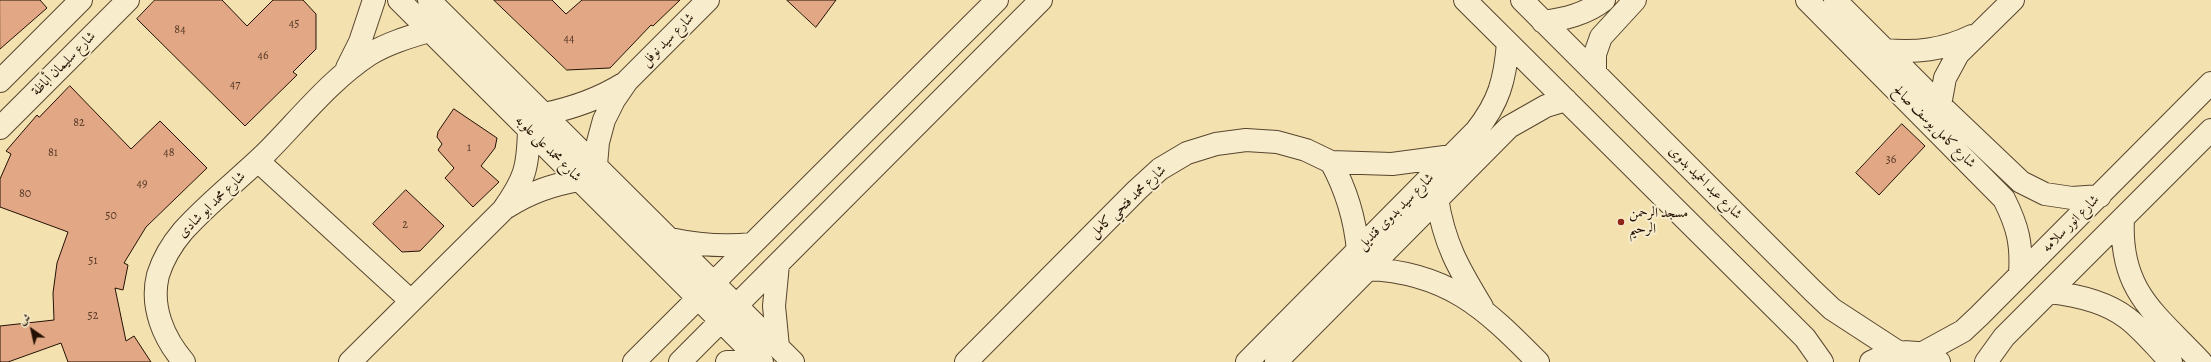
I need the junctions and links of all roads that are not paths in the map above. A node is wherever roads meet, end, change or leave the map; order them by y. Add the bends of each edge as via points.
1 (81, 0) edge
2 (128, 0) edge
3 (374, 0) edge
4 (398, 0) edge
5 (429, 0) edge
6 (708, 0) edge
7 (997, 0) edge
8 (1041, 0) edge
9 (1465, 0) edge
10 (1522, 0) edge
11 (1604, 0) edge
12 (1636, 0) edge
13 (1807, 0) edge
14 (1835, 0) edge
15 (2013, 0) edge
16 (448, 9) edge
17 (1543, 22) junction
18 (429, 31) junction
19 (1976, 34) junction
20 (1508, 42) junction
21 (1885, 50) junction
22 (343, 74) junction
23 (1595, 74) junction
24 (0, 81) edge
25 (627, 81) junction
26 (2211, 83) edge
27 (1566, 100) junction
28 (1940, 105) junction
29 (1491, 112) junction
30 (544, 114) junction
31 (1509, 126) junction
32 (0, 128) edge
33 (530, 130) junction
34 (2211, 130) edge
35 (1452, 156) junction
36 (258, 161) junction
37 (1331, 162) junction
38 (596, 165) junction
39 (579, 180) junction
40 (2021, 182) junction
41 (2100, 196) junction
42 (1437, 198) junction
43 (2004, 199) junction
44 (503, 210) junction
45 (2123, 218) junction
46 (670, 239) junction
47 (752, 244) junction
48 (1362, 260) junction
49 (778, 264) junction
50 (2020, 274) junction
51 (713, 282) junction
52 (2049, 292) junction
53 (698, 298) junction
54 (411, 301) junction
55 (2146, 304) junction
56 (736, 306) junction
57 (1483, 308) junction
58 (2128, 318) junction
59 (721, 321) junction
60 (1301, 336) junction
61 (1898, 352) junction
62 (785, 355) edge
63 (1930, 358) edge
64 (184, 362) edge
65 (350, 362) edge
66 (634, 362) edge
67 (680, 362) edge
68 (727, 362) edge
69 (740, 362) edge
70 (762, 362) edge
71 (966, 362) edge
72 (1248, 362) edge
73 (1276, 362) edge
74 (1301, 362) edge
75 (1538, 362) edge
76 (1822, 362) edge
77 (1871, 362) edge
78 (1986, 362) edge
79 (2171, 362) edge
80 (2201, 362) edge

1 - 24 street
2 - 32 street, شارع سليمان أباظة
3 - 22 street, شارع محمد ابو شادى via 360,42
4 - 18 street, شارع محمد على علوبه
5 - 16 street, شارع محمد على علوبه
6 - 25 street, شارع سيد نوفل
7 - 47 street
8 - 49 street
9 - 20 street
10 - 17 street, شارع عبد الحميد بدوى
11 - 17 street via 1582,13
12 - 23 street via 1601,37 1595,54
13 - 43 street, شارع كامل يوسف صالح
14 - 21 street, شارع كامل يوسف صالح
15 - 19 street
16 - 30 street, شارع محمد على علوبه
17 - 23 street, شارع عبد الحميد بدوى
18 - 22 street, شارع محمد ابو شادى via 399,40 371,54
18 - 33 street, شارع محمد على علوبه
19 - 21 street via 1955,44 1932,50
19 - 28 street via 1958,54 1948,72
20 - 27 street
20 - 29 street, شارع سيد بدوى قنديل via 1507,66
21 - 28 street, شارع كامل يوسف صالح
22 - 36 street, شارع محمد ابو شادى
23 - 61 street, شارع عبد الحميد بدوى via 1832,309
25 - 30 street, شارع سيد نوفل via 601,97 573,108
25 - 38 street, شارع سيد نوفل via 604,120 598,142
26 - 41 street, شارع انور سلامه
27 - 31 street, شارع سيد بدوى قنديل via 1546,106
27 - 76 street via 1786,318 1805,338
28 - 40 street, شارع كامل يوسف صالح
29 - 31 street via 1502,117
29 - 35 street, شارع سيد بدوى قنديل
30 - 38 street, شارع محمد على علوبه
31 - 42 street, شارع سيد بدوى قنديل
33 - 39 street, شارع محمد على علوبه
33 - 44 street via 528,159 520,186
34 - 45 street
35 - 37 street, شارع محمد فتحي كامل via 1392,164
35 - 48 street, شارع سيد بدوى قنديل
36 - 54 street
36 - 64 street, شارع محمد ابو شادى via 184,231 167,252 158,276 156,302 162,328 174,351
37 - 48 street via 1351,205
37 - 71 street, شارع محمد فتحي كامل via 1306,150 1277,142 1246,140 1216,144 1187,153 1160,169 1137,190
38 - 46 street, شارع محمد على علوبه
39 - 44 street via 546,187 526,195
39 - 53 street, شارع محمد على علوبه
40 - 41 street, شارع كامل يوسف صالح via 2052,195 2072,198
40 - 43 street via 2019,191
41 - 50 street, شارع انور سلامه
42 - 48 street, شارع سيد بدوى قنديل
42 - 57 street via 1448,245
43 - 50 street, شارع كامل يوسف صالح via 2016,222 2022,248
44 - 54 street
45 - 52 street
45 - 55 street via 2125,263
46 - 47 street via 724,247
46 - 51 street, شارع محمد على علوبه
47 - 51 street
48 - 57 street via 1439,283
48 - 60 street, شارع سيد بدوى قنديل
48 - 72 street, شارع سيد بدوى قنديل
49 - 56 street
49 - 62 street via 774,306
50 - 63 street, شارع انور سلامه via 1962,331
51 - 53 street
51 - 56 street
52 - 58 street via 2089,300 2109,307
52 - 78 street via 2004,337
53 - 59 street
53 - 66 street
54 - 65 street
55 - 58 street via 2131,311
55 - 80 street
56 - 59 street
56 - 62 street
57 - 75 street
58 - 79 street
59 - 67 street
59 - 70 street
60 - 73 street, شارع سيد بدوى قنديل
60 - 74 street
61 - 63 street
61 - 77 street
68 - 69 street

